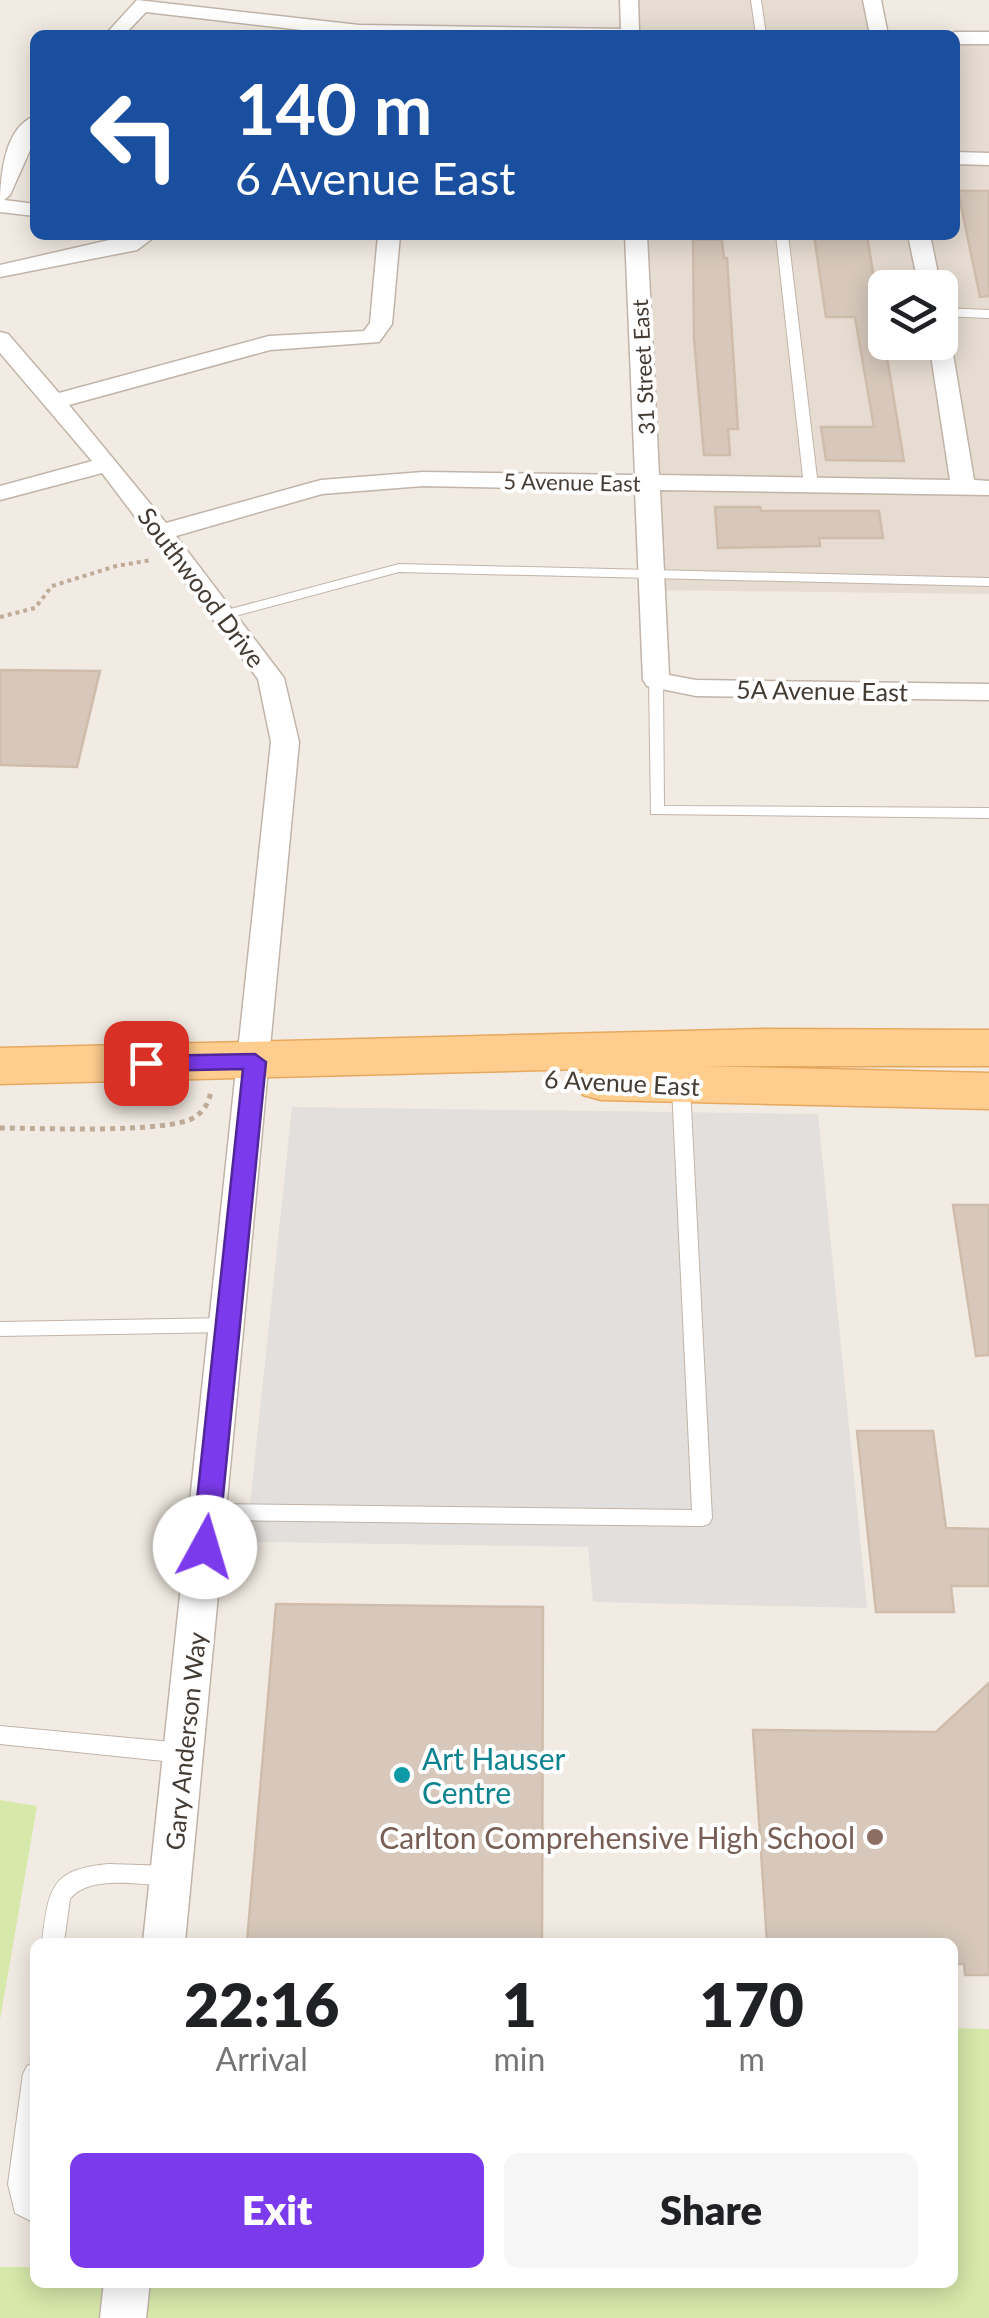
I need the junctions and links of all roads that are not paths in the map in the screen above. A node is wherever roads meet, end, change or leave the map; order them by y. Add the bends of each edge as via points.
1 (629, 0) edge
2 (756, 0) edge
3 (872, 0) edge
4 (144, 3) edge
5 (119, 30) edge
6 (352, 30) edge
7 (632, 30) edge
8 (761, 30) edge
9 (877, 30) edge
10 (960, 38) edge
11 (989, 38) edge
12 (30, 130) edge
13 (960, 158) edge
14 (989, 158) edge
15 (0, 195) edge
16 (0, 206) edge
17 (30, 209) edge
18 (138, 240) edge
19 (388, 240) edge
20 (636, 240) edge
21 (783, 240) edge
22 (919, 240) edge
23 (926, 270) edge
24 (0, 272) edge
25 (958, 313) edge
26 (989, 314) edge
27 (0, 339) edge
28 (943, 360) edge
29 (54, 402) junction
30 (108, 464) junction
31 (650, 484) junction
32 (811, 486) junction
33 (963, 488) junction
34 (989, 488) edge
35 (0, 493) edge
36 (160, 545) junction
37 (652, 575) junction
38 (989, 582) edge
39 (224, 616) junction
40 (656, 680) junction
41 (989, 692) edge
42 (989, 814) edge
43 (989, 1048) edge
44 (0, 1066) edge
45 (755, 1067) junction
46 (234, 1073) junction
47 (681, 1087) junction
48 (989, 1090) edge
49 (228, 1326) junction
50 (0, 1329) edge
51 (208, 1512) junction
52 (0, 1735) edge
53 (183, 1754) junction
54 (171, 1876) junction
55 (54, 1938) edge
56 (164, 1938) edge
57 (30, 2111) edge
58 (30, 2208) edge
59 (126, 2288) edge
60 (123, 2318) edge

1 - 7 street
2 - 8 lane
3 - 9 street
4 - 5 street
4 - 6 street
10 - 11 street
12 - 15 street
13 - 14 street
16 - 17 street
18 - 24 street
19 - 29 street via 380,324 372,337 268,342
20 - 31 street, 31 Street East
21 - 32 lane
22 - 23 street
25 - 26 lane
27 - 29 street, Southwood Drive
28 - 33 street
29 - 30 street, Southwood Drive
30 - 35 street
30 - 36 street, Southwood Drive
31 - 32 street, 5 Avenue East
31 - 36 street, 5 Avenue East via 423,479 321,487
31 - 37 street, 31 Street East
32 - 33 street, 5 Avenue East
33 - 34 street, 5 Avenue East
36 - 39 street, Southwood Drive
37 - 38 lane
37 - 39 lane via 399,568
37 - 40 street, 31 Street East
39 - 46 street, Southwood Drive via 271,678 285,742
40 - 41 street, 5A Avenue East via 696,688
40 - 42 lane via 656,811
43 - 45 main road, 6 Avenue East
44 - 46 main road, 6 Avenue East
45 - 46 main road, 6 Avenue East
45 - 47 main road, 6 Avenue East
45 - 48 main road, 6 Avenue East
46 - 47 main road, 6 Avenue East
46 - 49 street, Gary Anderson Way
47 - 51 lane via 702,1518
49 - 50 lane
49 - 51 street, Gary Anderson Way
51 - 53 street, Gary Anderson Way
52 - 53 lane
53 - 54 street, Gary Anderson Way
54 - 55 lane via 69,1882 60,1893
54 - 56 street, Gary Anderson Way
57 - 58 lane via 20,2184
59 - 60 street

